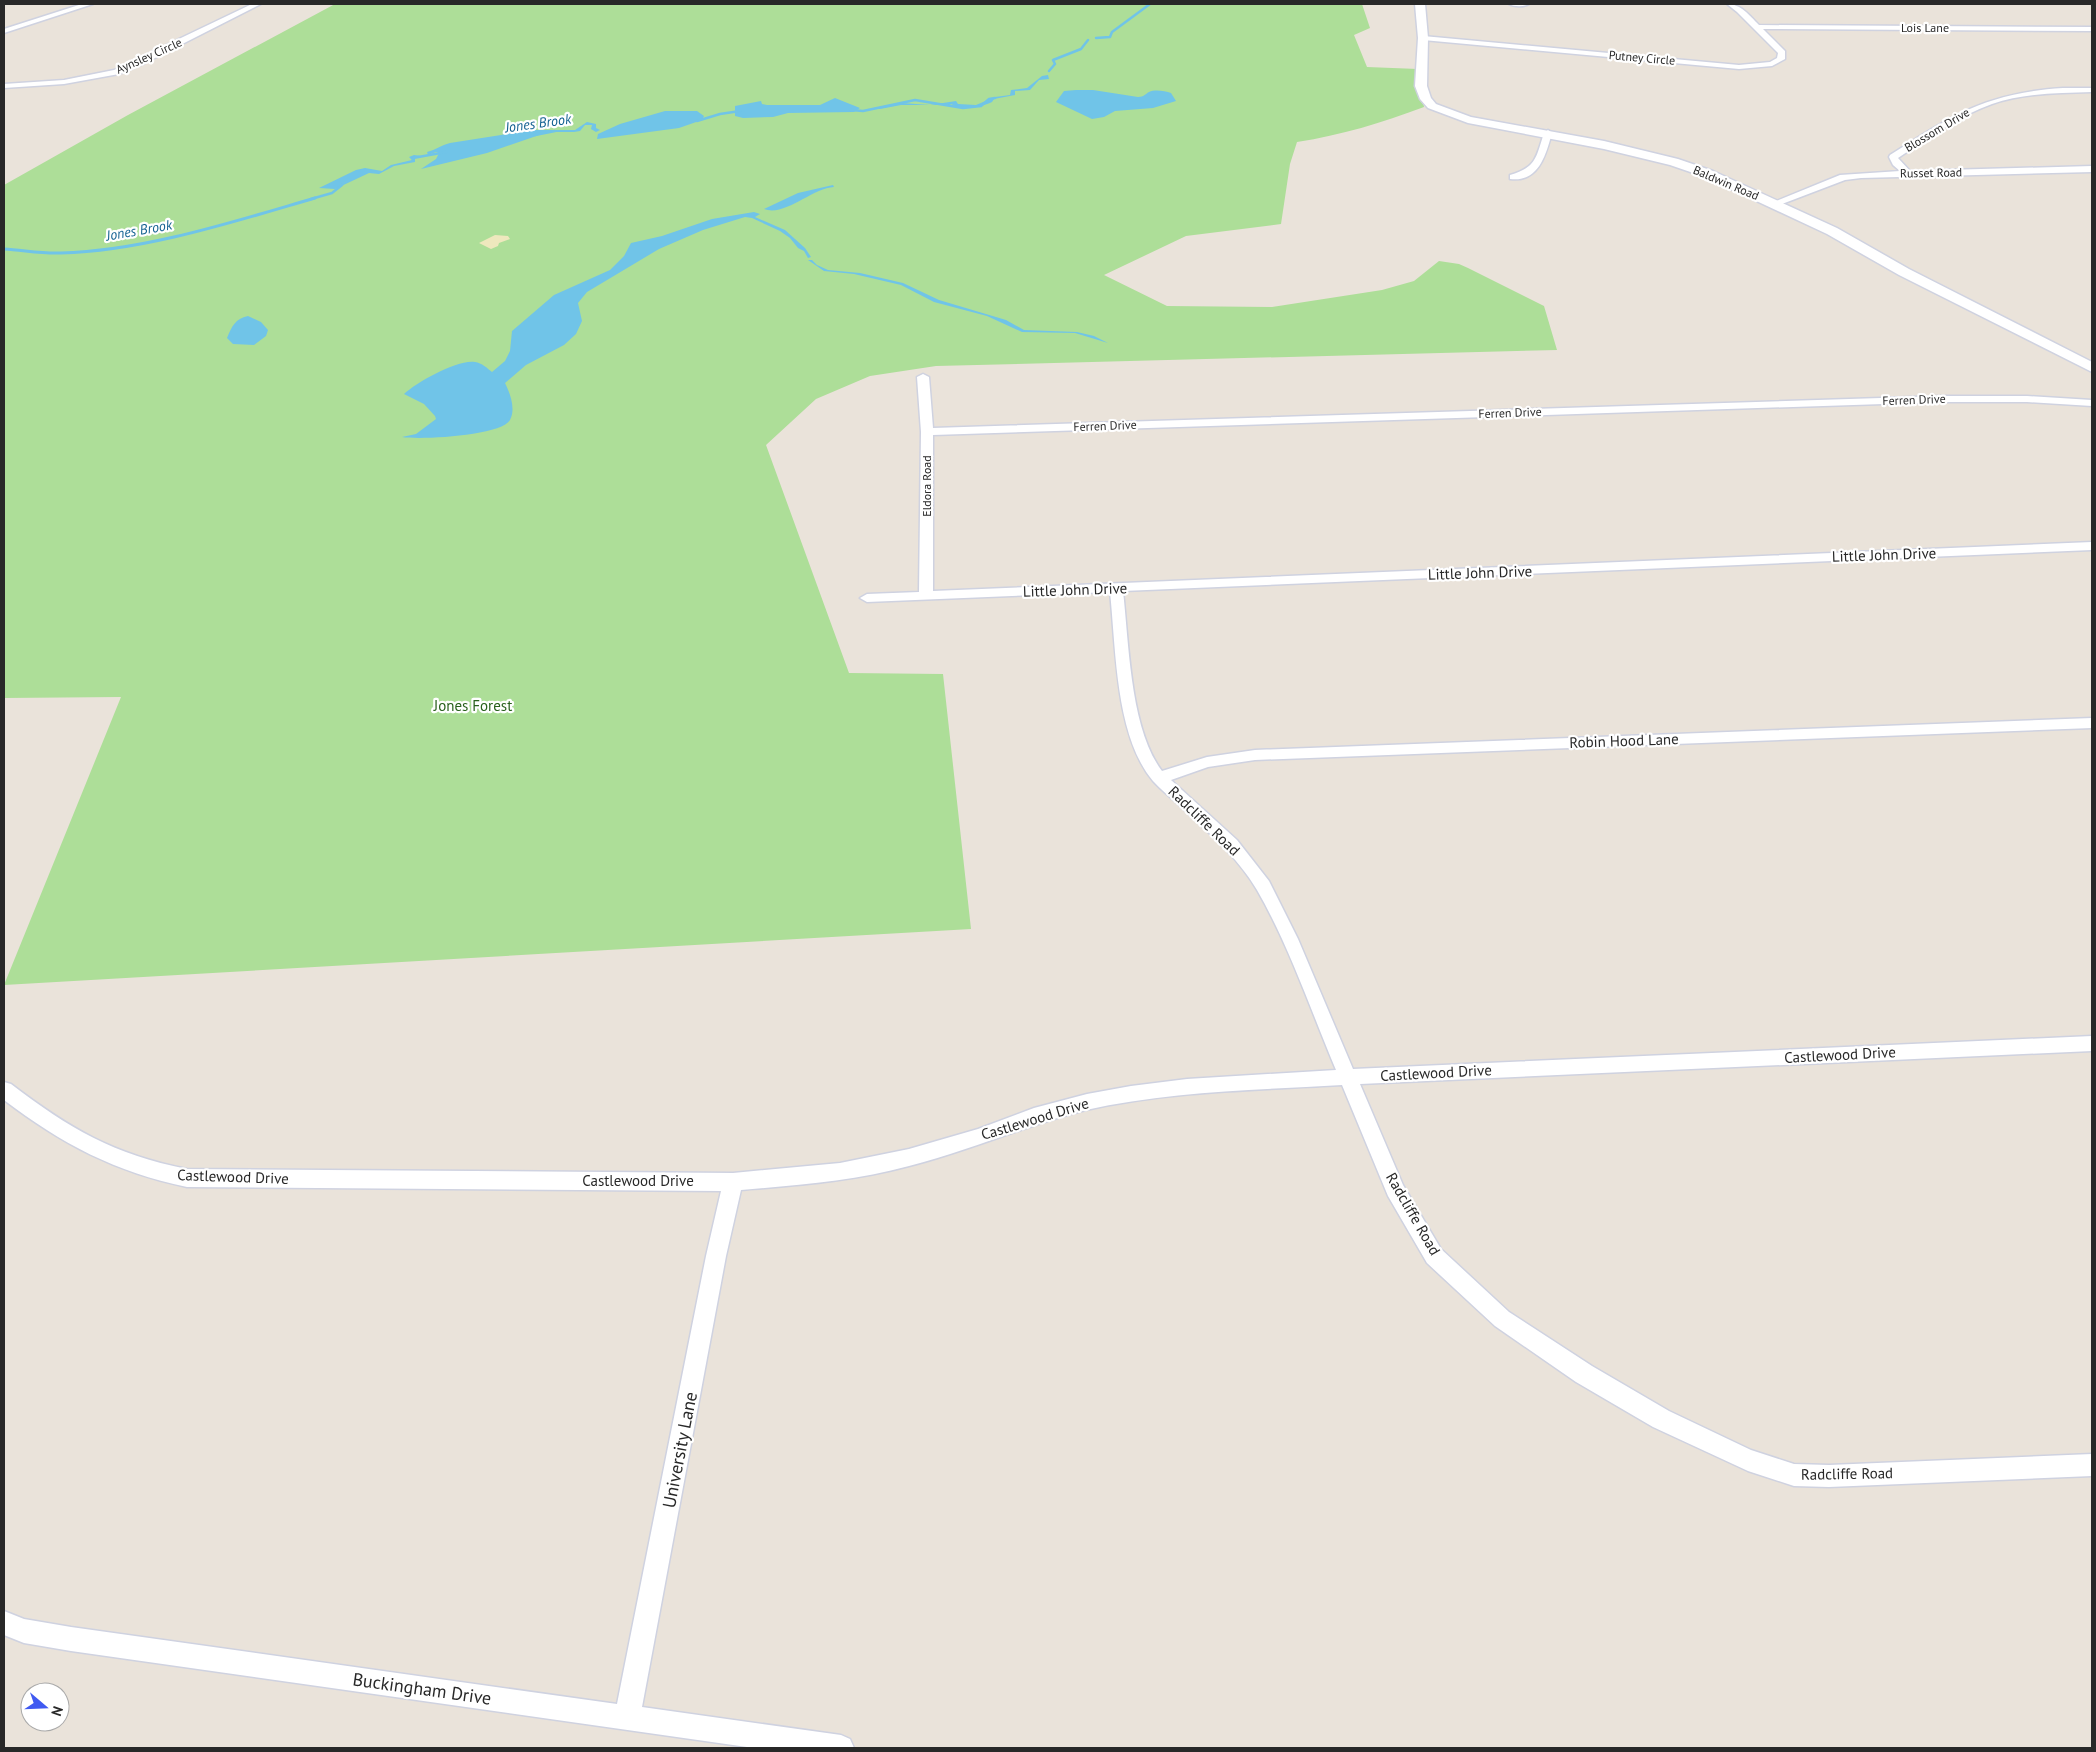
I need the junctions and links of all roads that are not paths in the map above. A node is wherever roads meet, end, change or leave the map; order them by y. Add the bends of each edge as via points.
1 (89, 4) edge
2 (257, 4) edge
3 (1420, 4) edge
4 (1513, 4) edge
5 (1525, 4) edge
6 (1730, 4) edge
7 (1757, 27) junction
8 (2092, 29) edge
9 (4, 31) edge
10 (1423, 38) junction
11 (4, 86) edge
12 (2092, 90) edge
13 (1548, 133) junction
14 (2092, 169) edge
15 (1907, 173) junction
16 (1513, 177) dead end
17 (1774, 204) junction
18 (2092, 368) edge
19 (923, 377) dead end
20 (2092, 403) edge
21 (927, 432) junction
22 (2092, 546) edge
23 (1116, 588) junction
24 (926, 596) junction
25 (867, 598) dead end
26 (2092, 723) edge
27 (1159, 778) junction
28 (2092, 1043) edge
29 (1346, 1076) junction
30 (4, 1090) edge
31 (733, 1182) junction
32 (2092, 1464) edge
33 (4, 1623) edge
34 (627, 1718) junction
35 (841, 1748) edge

1 - 9 street
2 - 11 street, Aynsley Circle via 116,72 64,82
3 - 10 street, Baldwin Road
4 - 5 street
6 - 7 street, Putney Circle
7 - 8 street, Lois Lane
7 - 10 street, Putney Circle via 1782,53 1778,61 1739,67
10 - 13 street, Baldwin Road via 1421,86 1432,106 1468,120
12 - 15 street, Blossom Drive via 2034,93 1977,107 1893,157
13 - 16 street via 1535,168
13 - 17 street, Baldwin Road via 1674,162 1726,181
14 - 15 street, Russet Road
15 - 17 street, Russet Road via 1843,178
17 - 18 street, Baldwin Road via 1832,231 1904,272
19 - 21 street, Eldora Road
20 - 21 street, Ferren Drive via 1944,399
21 - 24 street, Eldora Road
22 - 23 street, Little John Drive
23 - 24 street, Little John Drive
23 - 27 street, Radcliffe Road via 1128,697 1136,738 1146,761
24 - 25 street, Little John Drive
26 - 27 street, Robin Hood Lane via 1255,755 1207,762
27 - 29 street, Radcliffe Road via 1231,844 1263,885 1290,939
28 - 29 street, Castlewood Drive
29 - 31 street, Castlewood Drive via 1131,1094 1034,1116 909,1158 840,1172
29 - 32 street, Radcliffe Road via 1395,1190 1434,1256 1502,1320 1661,1419 1748,1460 1794,1475
30 - 31 street, Castlewood Drive via 34,1113 104,1155 156,1173 187,1178
31 - 34 street, University Lane
33 - 34 street, Buckingham Drive via 24,1631 71,1639
34 - 35 street, Buckingham Drive

